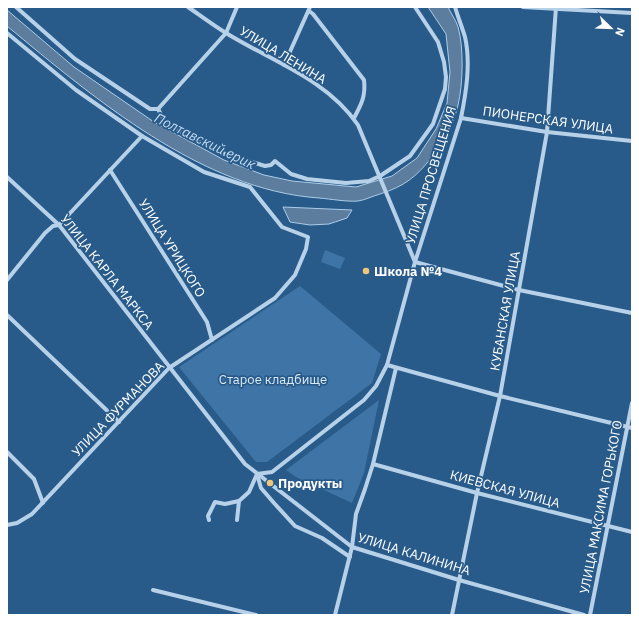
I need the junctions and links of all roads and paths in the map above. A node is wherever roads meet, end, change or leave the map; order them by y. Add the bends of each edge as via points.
1 (16, 7) edge
2 (188, 7) edge
3 (237, 7) edge
4 (415, 7) edge
5 (455, 7) edge
6 (523, 7) edge
7 (556, 8) edge
8 (310, 9) edge
9 (632, 13) edge
10 (7, 33) edge
11 (226, 33) junction
12 (284, 65) junction
13 (158, 110) junction
14 (354, 118) junction
15 (461, 118) junction
16 (548, 132) junction
17 (142, 136) junction
18 (632, 141) edge
19 (110, 170) junction
20 (380, 176) junction
21 (7, 177) edge
22 (59, 225) junction
23 (415, 262) junction
24 (7, 280) edge
25 (519, 290) junction
26 (632, 313) edge
27 (7, 315) edge
28 (212, 340) junction
29 (387, 365) junction
30 (169, 368) junction
31 (396, 368) junction
32 (500, 396) junction
33 (632, 403) edge
34 (119, 422) junction
35 (630, 427) edge
36 (7, 452) edge
37 (373, 464) junction
38 (257, 474) junction
39 (477, 493) junction
40 (239, 501) junction
41 (43, 503) junction
42 (209, 520) dead end
43 (237, 520) dead end
44 (7, 525) edge
45 (607, 526) junction
46 (632, 532) edge
47 (352, 547) junction
48 (350, 557) junction
49 (459, 580) junction
50 (153, 590) dead end
51 (256, 615) edge
52 (335, 615) edge
53 (452, 615) edge
54 (584, 615) edge
55 (590, 615) edge

1 - 13 street via 75,59 150,109
2 - 11 street, УЛИЦА ЛЕНИНА
3 - 11 street
4 - 20 street via 438,42 444,62 445,89 433,124 410,156
5 - 15 street, УЛИЦА ПРОСВЕЩЕНИЯ via 465,38 467,68 466,95
6 - 7 street
7 - 9 street
7 - 16 street, КУБАНСКАЯ УЛИЦА
8 - 12 street
8 - 14 street via 364,80 362,104
10 - 17 street via 76,90
11 - 12 street, УЛИЦА ЛЕНИНА
11 - 13 street
12 - 14 street, УЛИЦА ЛЕНИНА via 316,84
13 - 20 street via 164,120 180,131 222,153 265,166 275,161 291,174 307,179 346,183 369,181
14 - 20 street, УЛИЦА ЛЕНИНА
15 - 16 street, ПИОНЕРСКАЯ УЛИЦА
15 - 23 street, УЛИЦА ПРОСВЕЩЕНИЯ
16 - 18 street, ПИОНЕРСКАЯ УЛИЦА
16 - 25 street, КУБАНСКАЯ УЛИЦА
17 - 19 street
17 - 28 street, УЛИЦА ФУРМАНОВА via 204,172 250,187 282,227 308,237 295,275 275,298
19 - 22 street
19 - 28 street, УЛИЦА УРИЦКОГО via 207,322
20 - 23 street, УЛИЦА ЛЕНИНА
21 - 22 street, УЛИЦА КАРЛА МАРКСА
22 - 24 street via 53,226 45,233
22 - 30 street, УЛИЦА КАРЛА МАРКСА
23 - 25 street
23 - 29 street, УЛИЦА ПРОСВЕЩЕНИЯ
25 - 26 street
25 - 32 street, КУБАНСКАЯ УЛИЦА
27 - 34 street
28 - 30 street, УЛИЦА ФУРМАНОВА
29 - 31 street
29 - 38 street, УЛИЦА ПРОСВЕЩЕНИЯ via 376,386 364,400 272,472
30 - 34 street, УЛИЦА ФУРМАНОВА
30 - 38 street, УЛИЦА КАРЛА МАРКСА via 245,464
31 - 32 street
31 - 37 street
32 - 35 street
32 - 39 street, КУБАНСКАЯ УЛИЦА
33 - 35 street, УЛИЦА МАКСИМА ГОРЬКОГО
34 - 41 street, УЛИЦА ФУРМАНОВА
35 - 45 street, УЛИЦА МАКСИМА ГОРЬКОГО
36 - 41 street via 34,479
37 - 39 street, КИЕВСКАЯ УЛИЦА
37 - 47 street via 356,514
38 - 40 street via 249,492
38 - 47 street, УЛИЦА КАЛИНИНА
38 - 48 street via 261,488 295,526 322,538
39 - 45 street, КИЕВСКАЯ УЛИЦА
39 - 49 street, КУБАНСКАЯ УЛИЦА
40 - 42 street via 225,504 215,502 208,516
40 - 43 street
41 - 44 street, УЛИЦА ФУРМАНОВА via 26,518
45 - 46 street, КИЕВСКАЯ УЛИЦА
45 - 55 street, УЛИЦА МАКСИМА ГОРЬКОГО
47 - 48 street
47 - 49 street, УЛИЦА КАЛИНИНА
48 - 52 street
49 - 53 street, КУБАНСКАЯ УЛИЦА
49 - 54 street, УЛИЦА КАЛИНИНА
50 - 51 street

